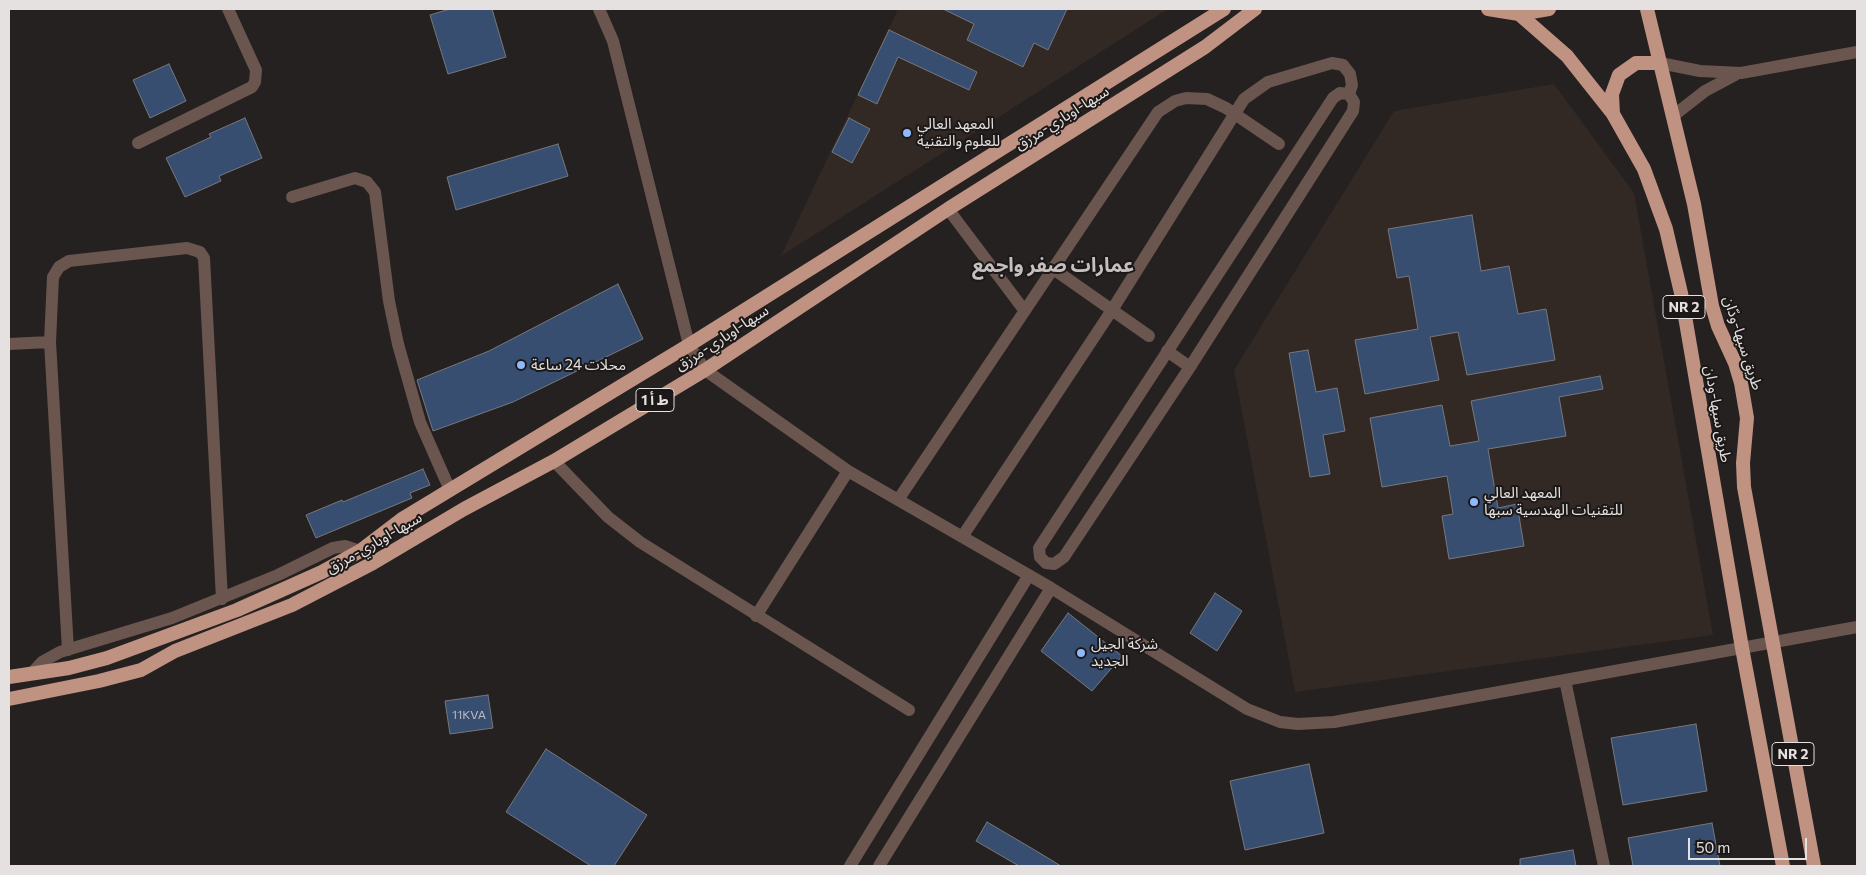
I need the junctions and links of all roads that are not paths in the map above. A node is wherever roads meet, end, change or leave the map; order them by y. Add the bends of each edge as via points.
1 (228, 9) edge
2 (599, 9) edge
3 (1224, 9) edge
4 (1255, 9) edge
5 (1488, 9) edge
6 (1550, 9) edge
7 (1647, 9) edge
8 (1519, 14) junction
9 (1857, 52) edge
10 (1660, 63) junction
11 (1741, 73) junction
12 (1349, 94) junction
13 (1235, 114) junction
14 (1613, 114) junction
15 (1673, 116) junction
16 (138, 143) dead end
17 (1279, 144) dead end
18 (292, 197) dead end
19 (948, 209) junction
20 (1052, 268) junction
21 (1024, 310) junction
22 (1112, 310) junction
23 (1148, 336) dead end
24 (50, 342) junction
25 (9, 344) edge
26 (689, 345) junction
27 (1167, 351) junction
28 (1190, 367) junction
29 (704, 370) junction
30 (554, 461) junction
31 (848, 471) junction
32 (450, 490) junction
33 (898, 500) junction
34 (962, 537) junction
35 (360, 551) junction
36 (1029, 575) junction
37 (1051, 588) junction
38 (222, 599) junction
39 (756, 616) junction
40 (1857, 628) edge
41 (1773, 642) junction
42 (1742, 648) junction
43 (68, 650) junction
44 (30, 674) junction
45 (9, 677) edge
46 (1565, 680) junction
47 (9, 699) edge
48 (909, 710) dead end
49 (888, 807) junction
50 (907, 820) junction
51 (850, 866) edge
52 (879, 866) edge
53 (1604, 866) edge
54 (1783, 866) edge
55 (1814, 866) edge

1 - 16 street via 256,70 256,82 248,92
2 - 26 street via 613,41
3 - 26 highway, سبها-اوباري-مرزق / ط أ 1
4 - 19 highway, سبها-اوباري-مرزق / ط أ 1 via 1206,47
5 - 8 highway
6 - 8 highway
7 - 10 highway, طريق سبها-ودّان / NR 2
8 - 14 highway, طريق سبها-ودان / NR 2 via 1567,56
9 - 11 street
10 - 11 street via 1700,71
10 - 14 highway via 1636,63 1619,75 1614,84
10 - 15 highway, طريق سبها-ودّان / NR 2
11 - 15 street via 1704,90
12 - 13 street via 1352,85 1350,74 1343,65 1332,63 1268,82 1244,99
12 - 27 street via 1340,93 1333,98
12 - 28 street via 1354,102 1352,111
13 - 17 street
13 - 20 street via 1217,102 1196,98 1175,101 1158,112
13 - 22 street
14 - 42 highway, طريق سبها-ودان / NR 2 via 1647,177 1674,261
15 - 41 highway, طريق سبها-ودّان / NR 2 via 1694,204 1712,306 1735,363 1744,400 1747,426 1744,487
18 - 32 street via 348,178 362,179 372,186 378,206 389,301 398,344 420,422
19 - 21 street
19 - 29 highway, سبها-اوباري-مرزق / ط أ 1
20 - 21 street
20 - 22 street
21 - 33 street
22 - 23 street
22 - 34 street
24 - 25 street
24 - 38 street via 52,283 55,272 64,264 187,248 200,252 204,265
24 - 43 street
26 - 29 street
26 - 32 highway, سبها-اوباري-مرزق / ط أ 1
27 - 28 street
27 - 28 street via 1039,548 1046,563 1062,560
29 - 30 highway, سبها-اوباري-مرزق / ط أ 1
29 - 31 street
30 - 39 street via 629,534
30 - 47 highway, سبها-اوباري-مرزق / ط أ 1 via 292,605 175,651 141,670
31 - 33 street
31 - 39 street
32 - 35 highway, سبها-اوباري-مرزق / ط أ 1 via 402,519
33 - 34 street
34 - 36 street
35 - 38 street via 345,546 333,548
35 - 44 highway, سبها-اوباري-مرزق / ط أ 1 via 280,592 200,624 107,658
36 - 37 street
36 - 49 street
37 - 46 street via 1228,698 1263,717 1280,722 1334,722
37 - 50 street
38 - 43 street via 155,624
39 - 48 street
40 - 41 street
41 - 42 street
41 - 55 highway, طريق سبها-ودّان / NR 2
42 - 46 street
42 - 54 highway, طريق سبها-ودان / NR 2
43 - 44 street via 51,657
44 - 45 highway, سبها-اوباري-مرزق / ط أ 1
46 - 53 street
49 - 50 street
49 - 51 street
50 - 52 street

